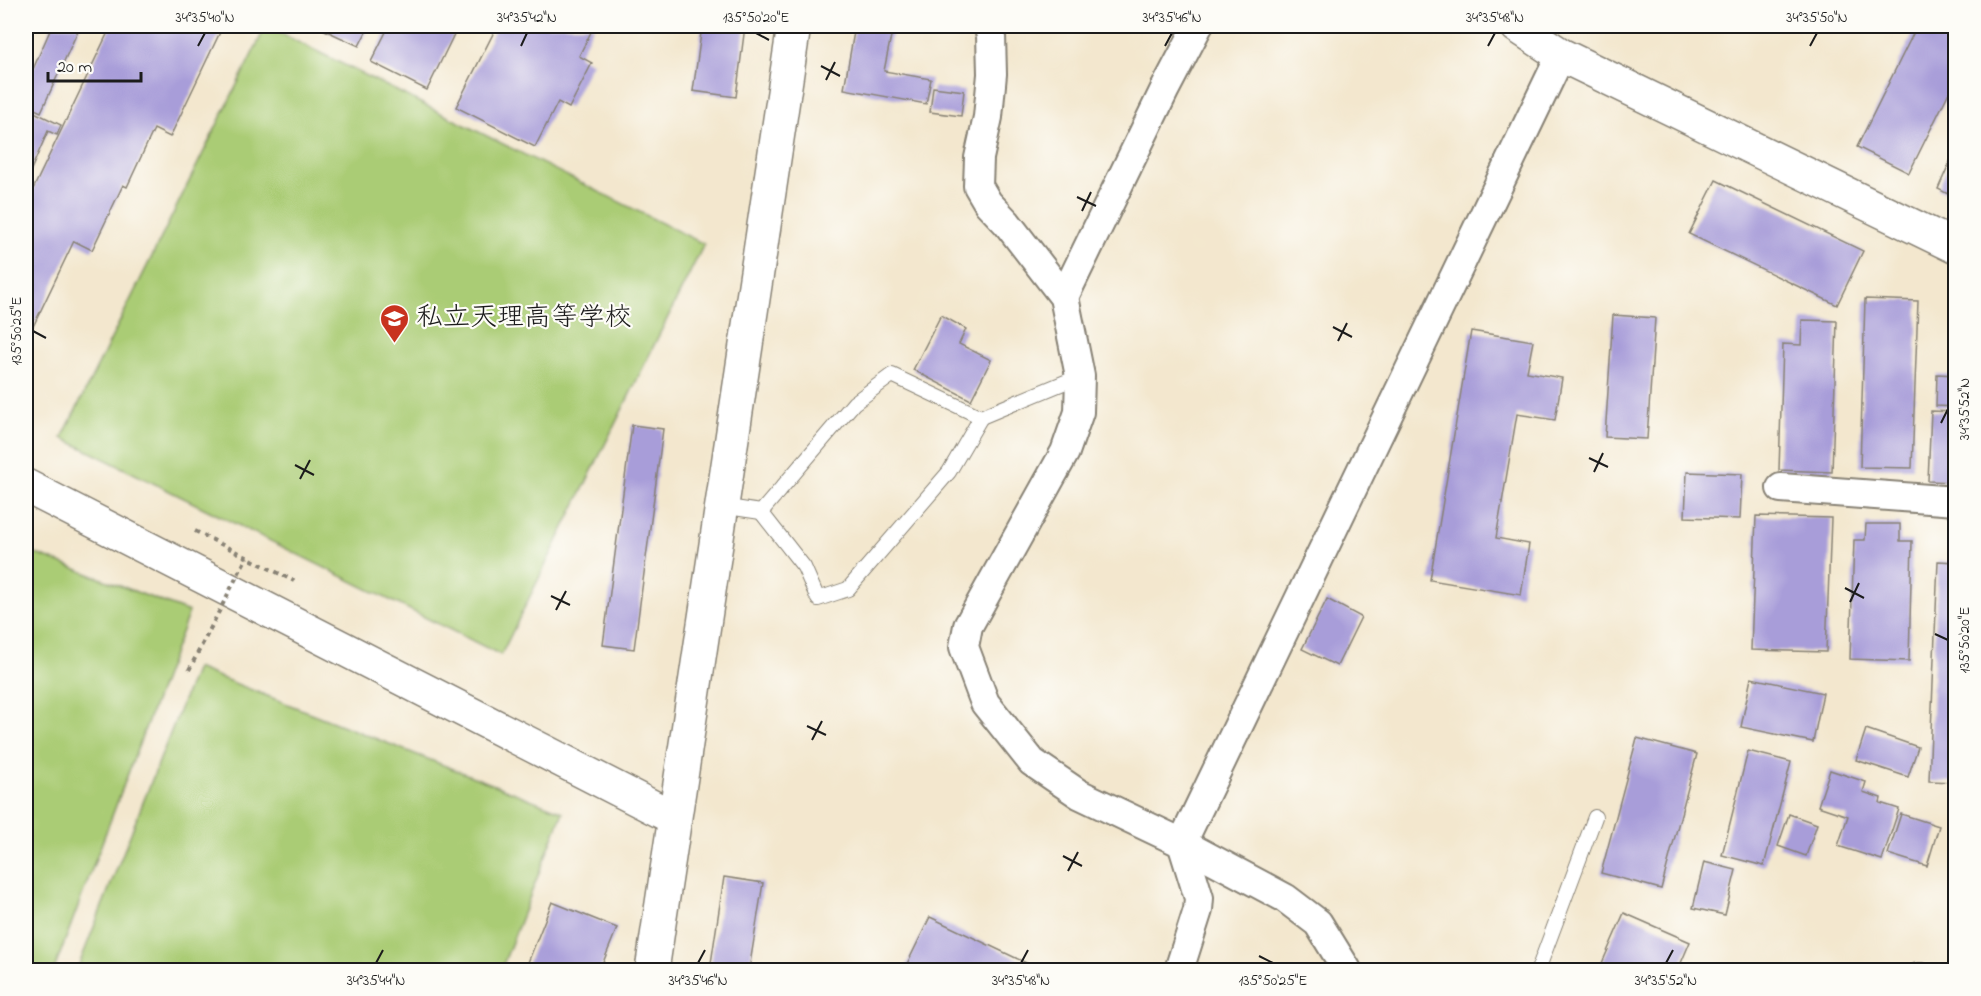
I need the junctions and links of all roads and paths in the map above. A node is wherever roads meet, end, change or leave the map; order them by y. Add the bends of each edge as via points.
1 (794, 26) edge
2 (988, 26) edge
3 (1198, 26) edge
4 (1517, 26) edge
5 (1561, 55) junction
6 (1956, 247) edge
7 (1064, 297) junction
8 (1080, 376) junction
9 (981, 417) junction
10 (26, 486) edge
11 (1781, 488) dead end
12 (1956, 501) edge
13 (721, 506) junction
14 (761, 513) junction
15 (195, 531) dead end
16 (247, 557) junction
17 (294, 581) dead end
18 (189, 670) dead end
19 (1595, 817) dead end
20 (674, 818) junction
21 (1182, 843) junction
22 (652, 970) edge
23 (1179, 970) edge
24 (1347, 970) edge
25 (1538, 970) edge

1 - 13 street
2 - 7 street via 992,74 978,186
3 - 7 street
4 - 5 street
5 - 6 street
5 - 21 street
7 - 8 street
8 - 9 lane
8 - 21 street via 1079,412 1065,452 968,626 964,646 985,703 1032,762 1079,794
9 - 14 lane via 892,375 855,402
9 - 14 lane via 949,472 849,589 818,599 804,567
10 - 20 street
11 - 12 street
13 - 14 lane
13 - 20 street
15 - 16 path
16 - 17 path
16 - 18 path, bridge
19 - 25 lane
20 - 22 street
21 - 23 street via 1199,898
21 - 24 street via 1285,898 1318,923

